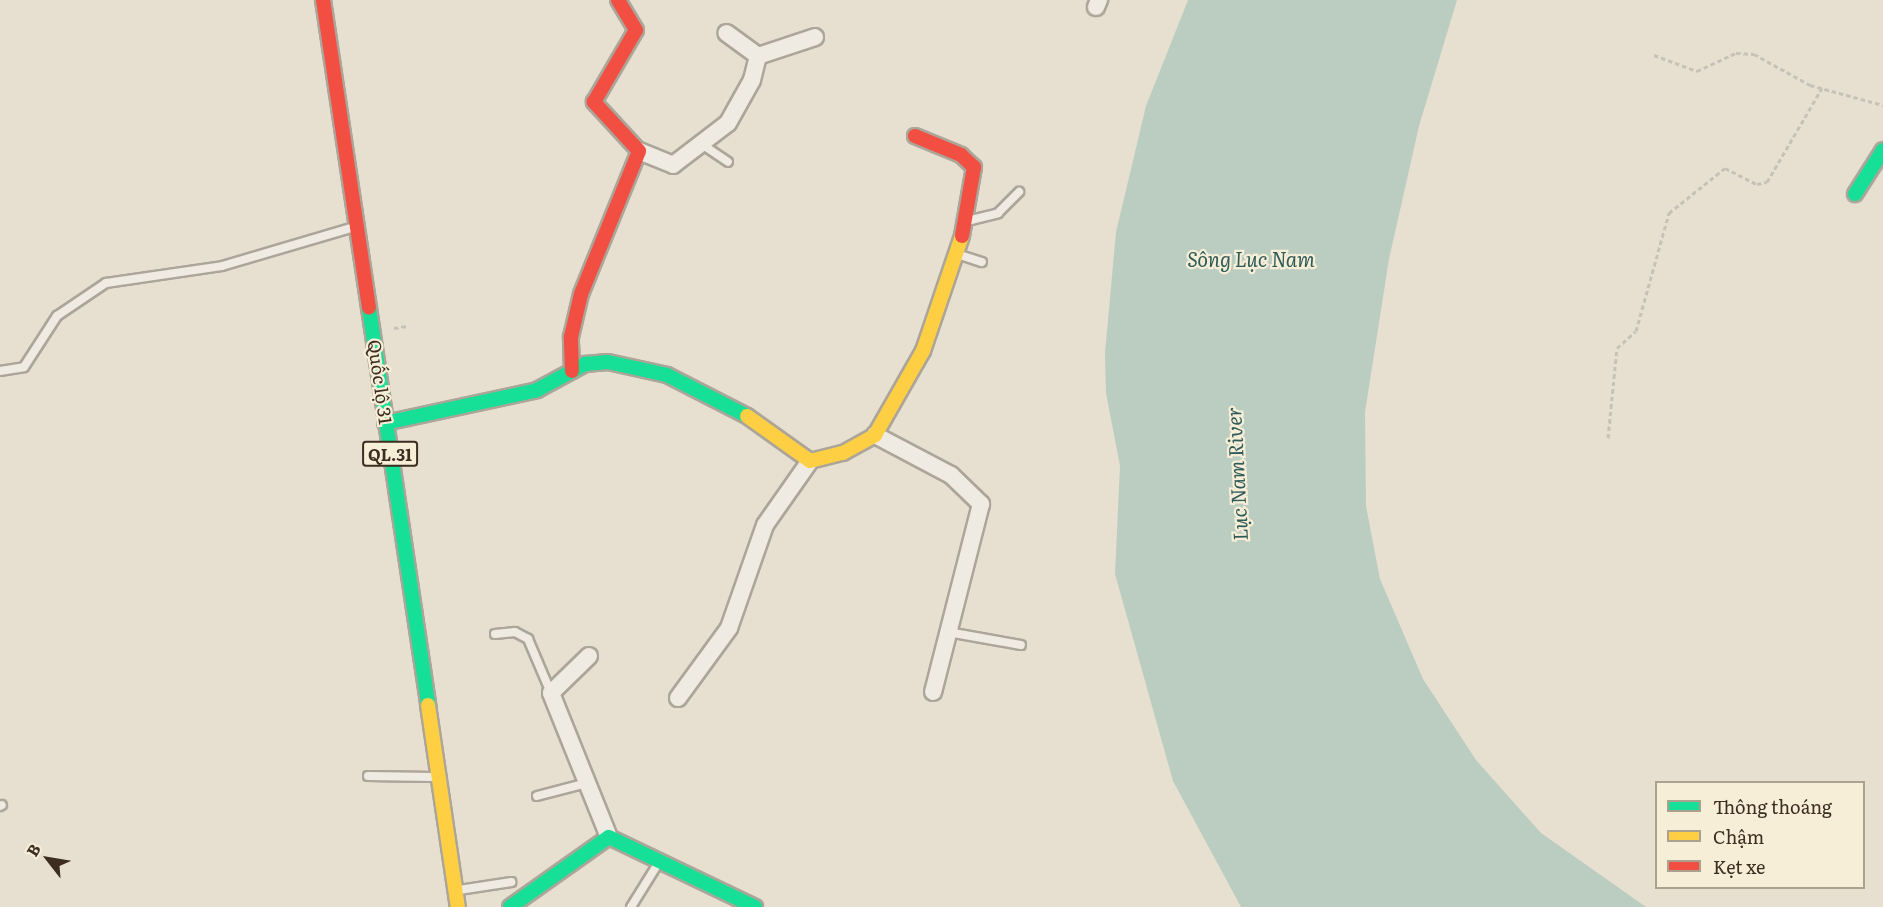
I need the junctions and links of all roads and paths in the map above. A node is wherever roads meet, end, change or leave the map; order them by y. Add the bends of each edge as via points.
1 (323, 0) edge
2 (618, 0) edge
3 (726, 33) dead end
4 (815, 37) dead end
5 (1654, 55) dead end
6 (758, 56) junction
7 (1822, 88) junction
8 (1883, 105) edge
9 (915, 136) dead end
10 (703, 145) junction
11 (1883, 150) edge
12 (639, 151) junction
13 (728, 162) dead end
14 (1019, 192) dead end
15 (1855, 194) dead end
16 (965, 221) junction
17 (357, 226) junction
18 (959, 254) junction
19 (982, 262) dead end
20 (0, 371) edge
21 (572, 371) junction
22 (385, 423) junction
23 (875, 435) junction
24 (1608, 438) dead end
25 (810, 461) junction
26 (948, 632) junction
27 (495, 634) dead end
28 (1021, 645) dead end
29 (589, 656) dead end
30 (933, 692) dead end
31 (551, 693) junction
32 (678, 698) dead end
33 (435, 741) junction
34 (420, 743) dead end
35 (368, 776) dead end
36 (440, 777) junction
37 (586, 783) junction
38 (537, 796) dead end
39 (609, 837) junction
40 (659, 862) junction
41 (511, 882) dead end
42 (456, 890) junction
43 (458, 907) edge
44 (510, 907) edge
45 (631, 907) edge
46 (753, 907) edge

1 - 17 main road, Quốc lộ 31 / QL.31
2 - 12 main road via 636,30 594,102
3 - 6 street
4 - 6 street
5 - 7 path via 1696,71 1736,53 1754,54
6 - 10 street via 752,80 728,123
7 - 8 path
7 - 24 path via 1767,182 1757,184 1725,168 1670,213 1636,331 1617,348
9 - 16 main road via 961,155 974,167
10 - 12 street via 666,166
10 - 13 lane
11 - 15 main road
12 - 21 main road via 581,294 571,337
14 - 16 lane via 998,213
16 - 18 main road
17 - 20 lane via 239,263 106,283 57,316 24,367
17 - 22 main road, Quốc lộ 31 / QL.31
18 - 19 lane
18 - 23 main road via 923,351
21 - 22 main road via 537,390
21 - 25 main road via 608,362 728,403
22 - 33 main road, Quốc lộ 31 / QL.31
23 - 25 main road via 843,453
23 - 26 street via 951,475 981,504
25 - 32 street via 765,525 729,628
26 - 28 lane
26 - 30 street
27 - 31 lane via 515,632 528,639
29 - 31 street
31 - 37 street
33 - 34 lane
33 - 36 main road, Quốc lộ 31 / QL.31
35 - 36 lane
36 - 42 main road, Quốc lộ 31 / QL.31
37 - 38 lane
37 - 39 street
39 - 40 main road
39 - 44 main road
40 - 45 lane
40 - 46 main road
41 - 42 lane
42 - 43 main road, Quốc lộ 31 / QL.31

